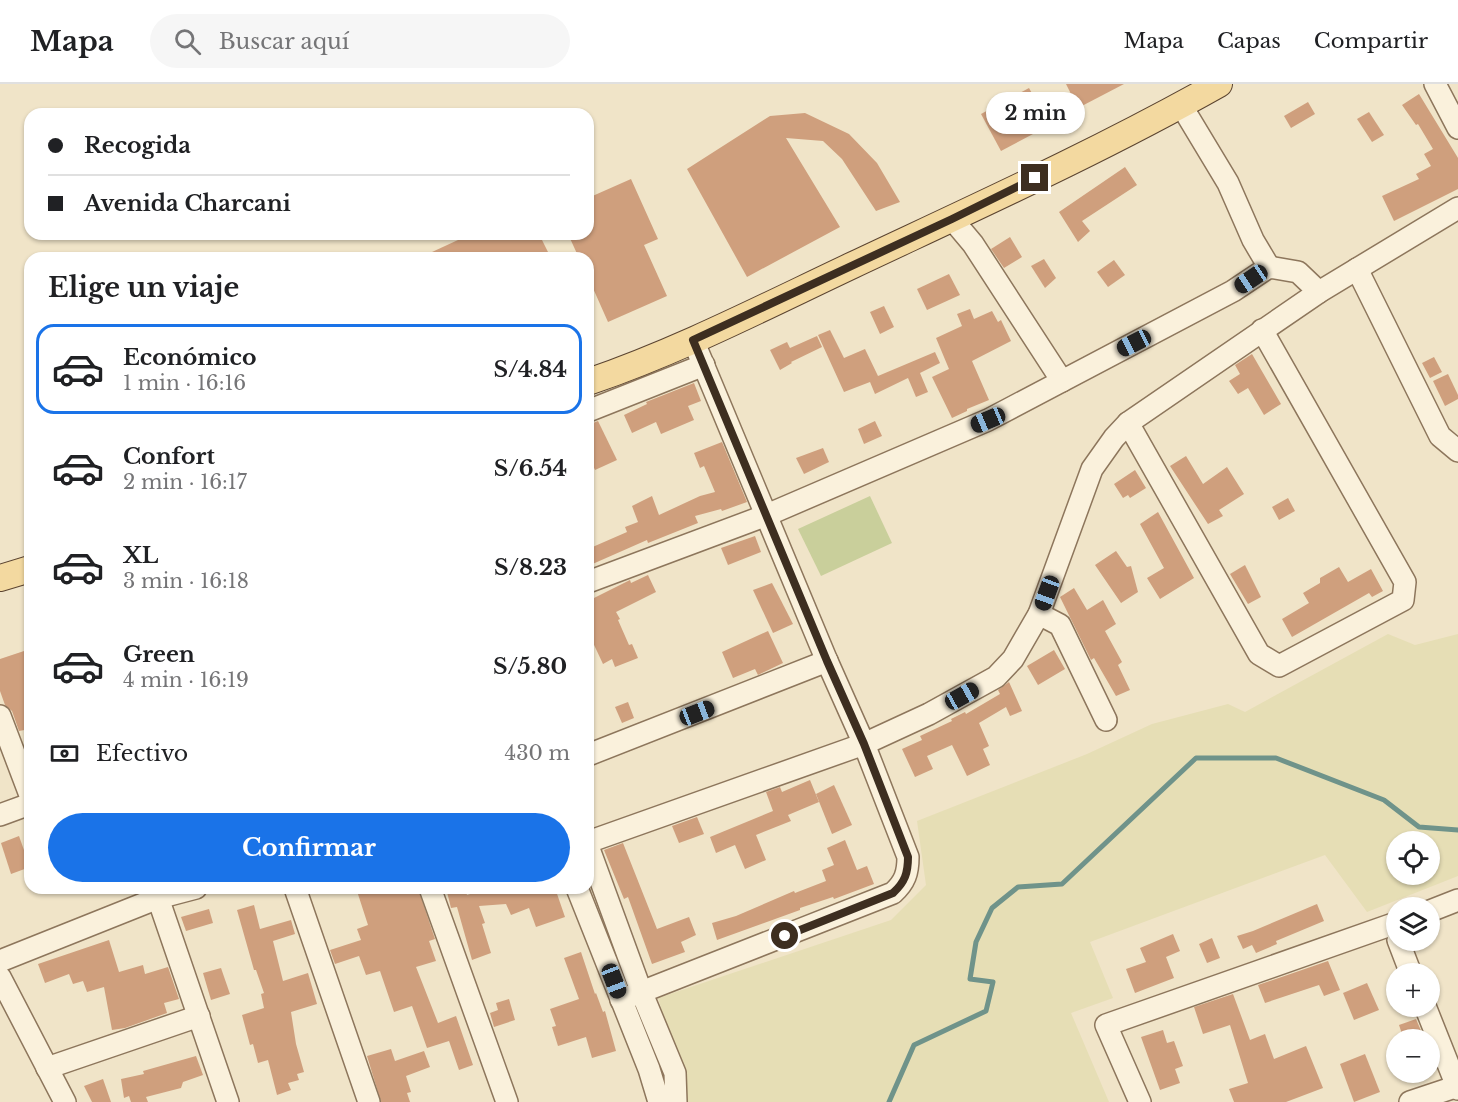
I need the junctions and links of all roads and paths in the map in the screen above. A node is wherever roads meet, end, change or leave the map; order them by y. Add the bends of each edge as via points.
1 (1219, 84) edge
2 (1435, 84) edge
3 (1181, 105) junction
4 (1458, 128) edge
5 (1458, 208) edge
6 (952, 219) junction
7 (1269, 267) junction
8 (1357, 269) junction
9 (1319, 291) junction
10 (1262, 330) junction
11 (693, 340) junction
12 (704, 365) junction
13 (594, 380) edge
14 (1062, 381) junction
15 (594, 409) edge
16 (1128, 423) junction
17 (1458, 451) edge
18 (767, 515) junction
19 (24, 570) edge
20 (0, 578) edge
21 (594, 580) edge
22 (1039, 614) junction
23 (827, 661) junction
24 (0, 716) edge
25 (1106, 720) dead end
26 (864, 744) junction
27 (594, 753) edge
28 (24, 779) edge
29 (24, 806) edge
30 (0, 815) edge
31 (594, 840) edge
32 (594, 862) edge
33 (173, 894) edge
34 (297, 894) edge
35 (432, 894) edge
36 (579, 894) edge
37 (158, 898) junction
38 (1458, 900) edge
39 (1440, 907) edge
40 (1386, 934) edge
41 (0, 961) edge
42 (0, 977) edge
43 (641, 991) junction
44 (621, 1000) junction
45 (199, 1016) junction
46 (1429, 1017) edge
47 (47, 1068) junction
48 (1458, 1087) edge
49 (65, 1102) edge
50 (228, 1102) edge
51 (369, 1102) edge
52 (507, 1102) edge
53 (659, 1102) edge
54 (676, 1102) edge
55 (1140, 1102) edge
56 (1410, 1102) edge

1 - 3 main road
2 - 4 street
3 - 6 main road
3 - 7 street via 1228,183
5 - 8 street
6 - 11 main road
6 - 14 street via 973,244
7 - 9 street via 1298,272
7 - 14 street via 1233,291
8 - 9 street
8 - 17 street via 1440,436
9 - 10 street
10 - 16 street
10 - 16 street via 1405,582 1403,600 1279,666 1259,654
11 - 12 street
11 - 13 main road
12 - 15 street
12 - 18 street
14 - 18 street via 988,420
16 - 22 street via 1092,469
18 - 21 street
18 - 23 street
19 - 20 main road
22 - 25 street via 1060,625
22 - 26 street via 1013,659 996,677
23 - 26 street
23 - 27 street
24 - 28 street
26 - 31 street
26 - 43 street via 908,857 908,871 902,884 893,893
29 - 30 street
32 - 43 street
33 - 37 street
34 - 51 street
35 - 52 street
36 - 44 street
37 - 41 street
37 - 45 street
38 - 39 street
40 - 55 street via 1106,1025
42 - 47 street
43 - 44 street
43 - 54 street via 675,1073
44 - 53 street
45 - 47 street
45 - 50 street
46 - 48 street
47 - 49 street
48 - 56 street

